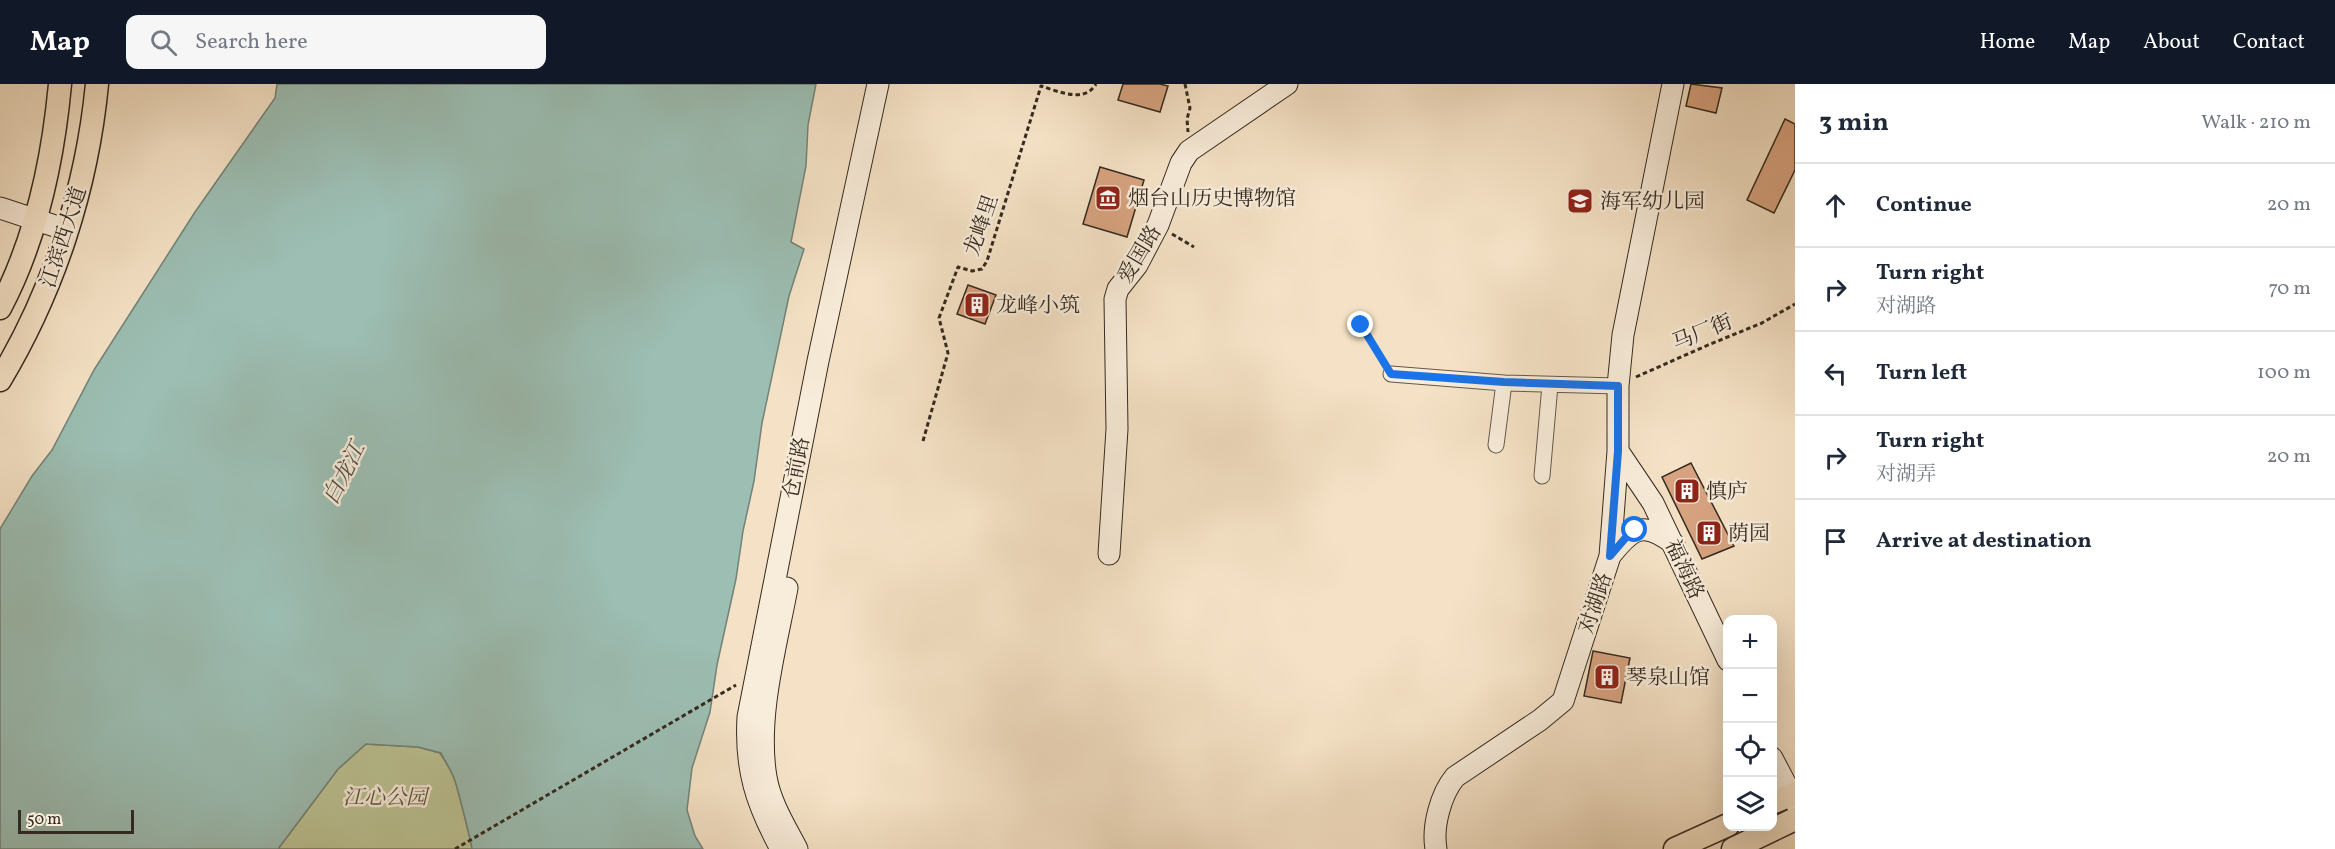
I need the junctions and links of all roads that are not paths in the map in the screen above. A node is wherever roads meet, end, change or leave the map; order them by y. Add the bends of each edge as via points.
1 (60, 84) edge
2 (97, 84) edge
3 (878, 84) edge
4 (888, 84) edge
5 (1287, 84) edge
6 (1673, 84) edge
7 (0, 208) edge
8 (34, 220) junction
9 (67, 230) junction
10 (0, 308) edge
11 (1391, 374) road end
12 (0, 380) edge
13 (1504, 382) junction
14 (1550, 385) junction
15 (1618, 386) junction
16 (1496, 445) dead end
17 (1618, 451) junction
18 (1542, 476) dead end
19 (1674, 544) junction
20 (1109, 554) dead end
21 (1610, 556) junction
22 (1723, 649) edge
23 (1777, 769) edge
24 (1788, 798) edge
25 (1795, 819) edge
26 (1723, 827) edge
27 (781, 849) edge
28 (797, 849) edge
29 (1436, 849) edge
30 (1675, 849) edge
31 (1732, 849) edge

1 - 8 main road, 江滨西大道
2 - 9 main road, 江滨西大道 via 86,161
3 - 27 street, 仓前路 via 818,361 748,717 750,770 765,819
4 - 28 street, 仓前路 via 829,362 765,719 766,778
5 - 20 street, 爱国路 via 1192,148 1181,163 1158,225 1137,265 1118,289 1117,429
6 - 15 street, 对湖路 via 1623,335
7 - 8 street
8 - 9 street
8 - 10 main road, 江滨西大道 via 15,278
9 - 12 main road, 江滨西大道 via 42,299
11 - 13 street
13 - 14 street
13 - 16 street
14 - 15 street
14 - 18 street
15 - 17 street, 对湖路
17 - 19 street, 福海路 via 1653,503
17 - 21 street, 对湖路
19 - 21 street via 1641,528 1628,535
19 - 22 street, 福海路
21 - 29 street, 对湖路 via 1563,701 1455,777 1438,815
23 - 24 street
25 - 31 main road
26 - 30 main road

